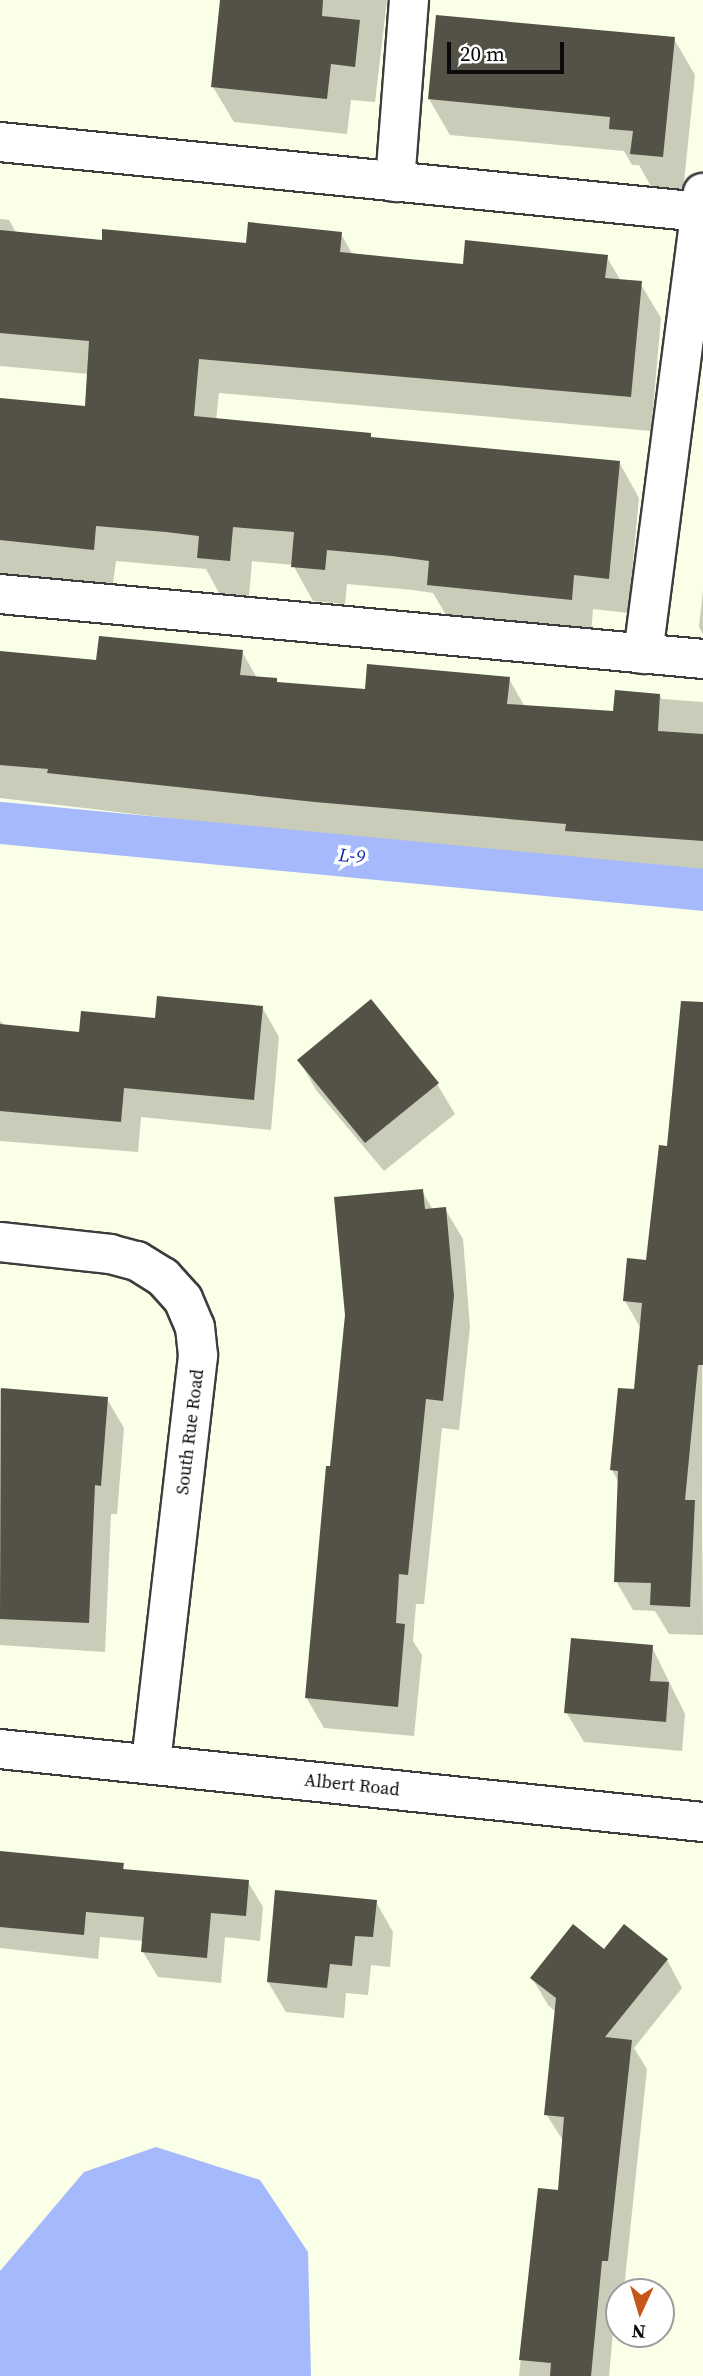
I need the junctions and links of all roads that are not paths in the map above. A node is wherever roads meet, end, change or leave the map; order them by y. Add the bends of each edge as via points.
1 (409, 0) edge
2 (0, 142) edge
3 (395, 182) junction
4 (702, 203) edge
5 (0, 594) edge
6 (643, 654) junction
7 (703, 659) edge
8 (0, 1242) edge
9 (0, 1749) edge
10 (151, 1764) junction
11 (703, 1822) edge

1 - 3 street
2 - 3 street
3 - 4 street
4 - 6 street
5 - 6 street
6 - 7 street
8 - 10 street, South Rue Road via 137,1261 163,1276 183,1299 195,1326 198,1356
9 - 10 street, Albert Road
10 - 11 street, Albert Road

